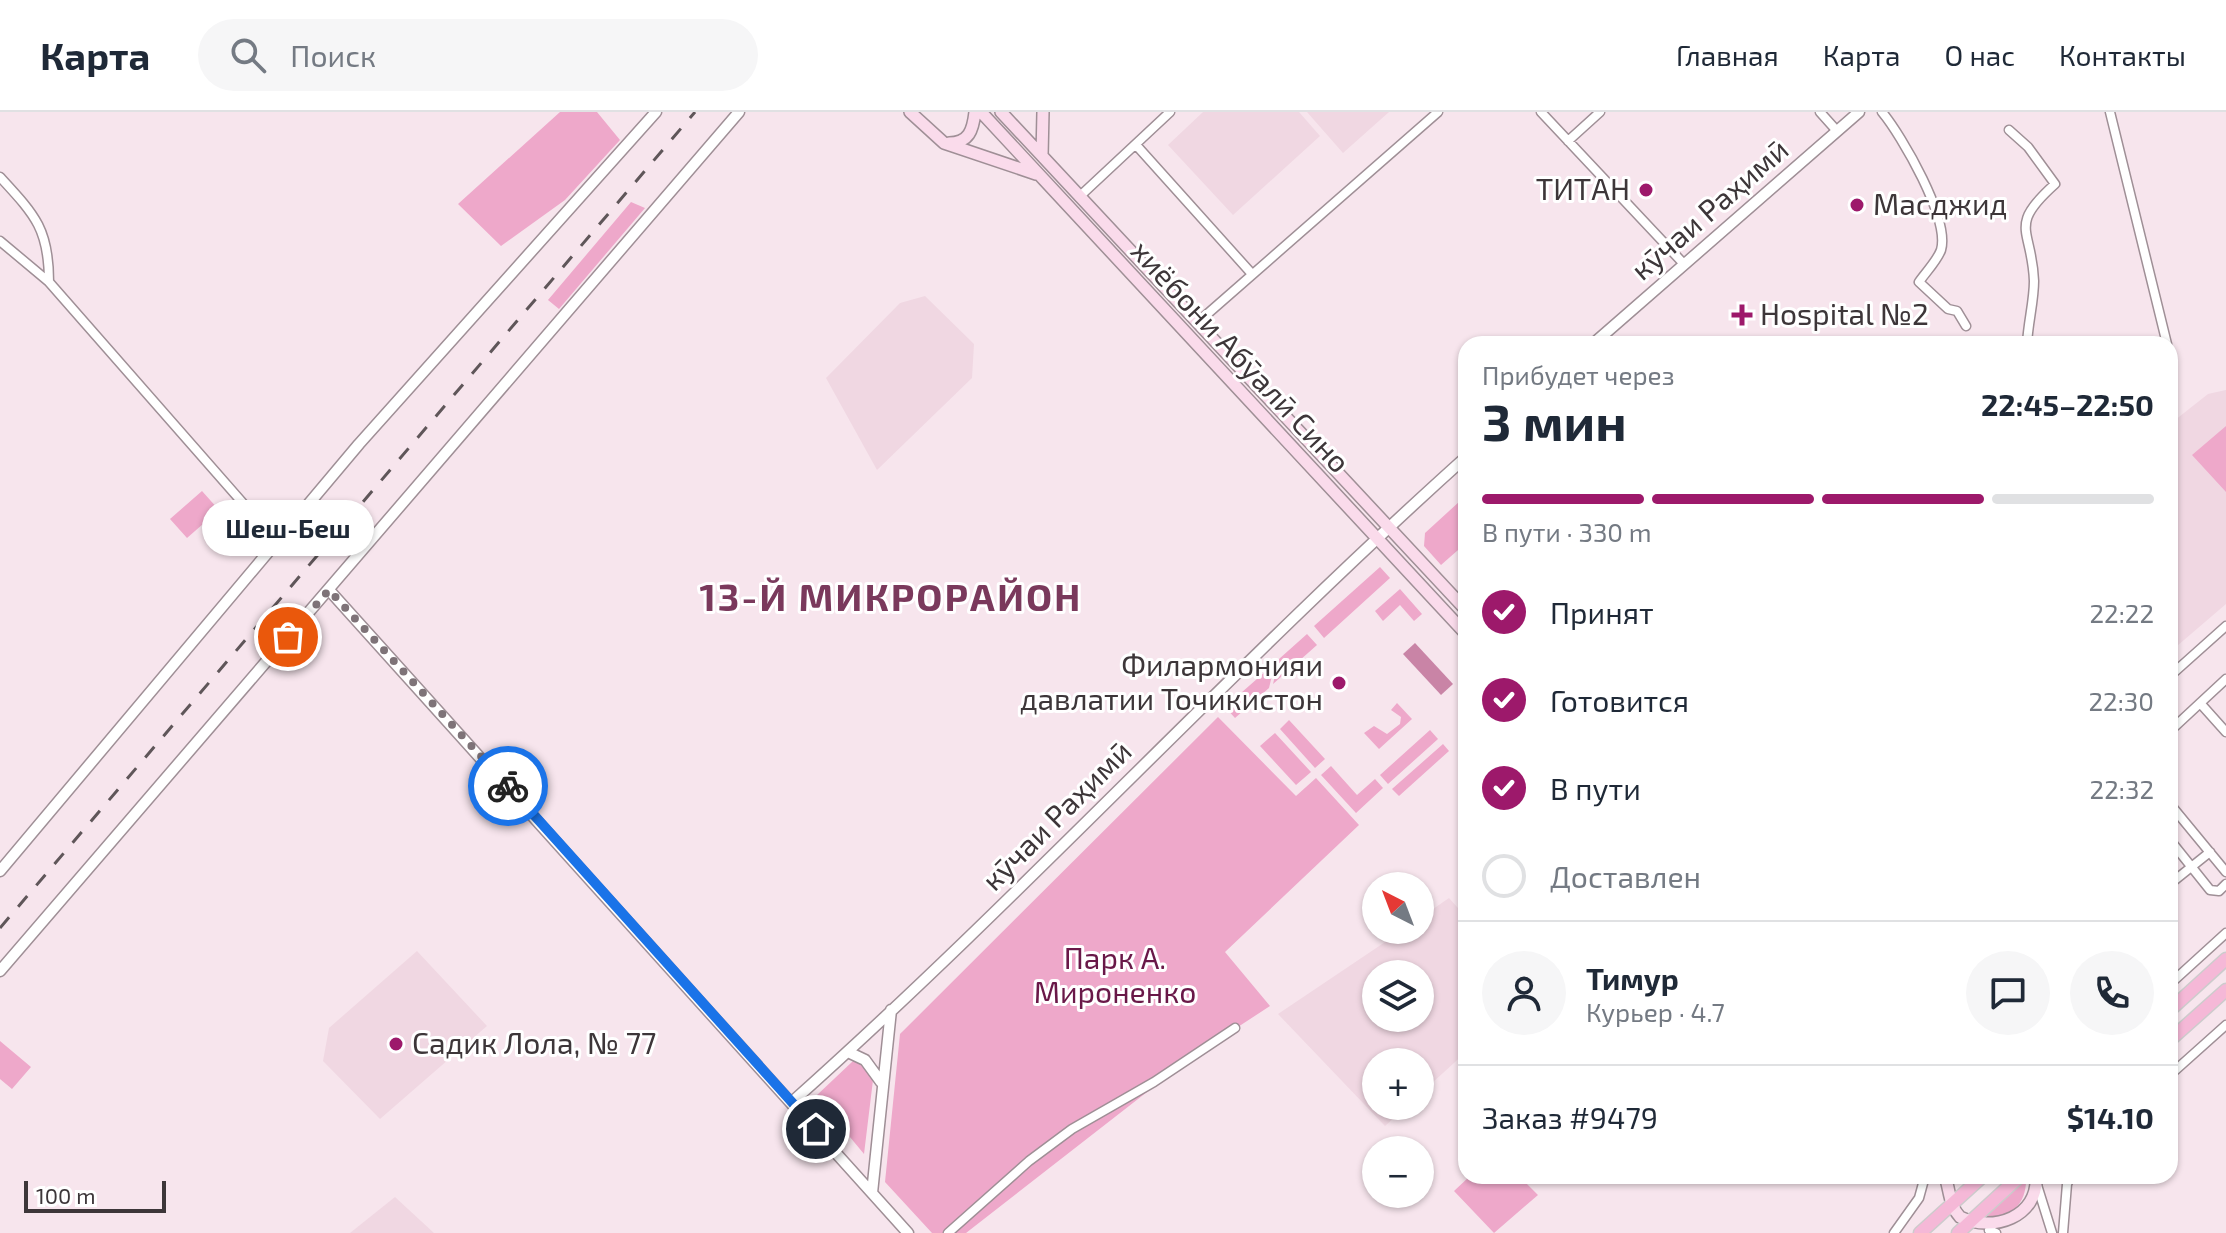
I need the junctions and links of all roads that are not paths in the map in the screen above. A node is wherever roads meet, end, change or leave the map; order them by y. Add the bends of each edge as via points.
1 (656, 112) edge
2 (739, 112) edge
3 (910, 112) edge
4 (978, 112) edge
5 (1001, 112) edge
6 (1043, 112) edge
7 (1170, 112) edge
8 (1438, 112) edge
9 (1541, 112) edge
10 (1600, 112) edge
11 (1820, 112) edge
12 (1859, 112) edge
13 (1882, 112) edge
14 (2110, 112) edge
15 (2009, 130) dead end
16 (1837, 131) junction
17 (1568, 141) junction
18 (944, 143) junction
19 (1137, 146) junction
20 (1042, 156) junction
21 (1037, 174) junction
22 (0, 177) edge
23 (1079, 197) junction
24 (0, 241) edge
25 (1683, 263) junction
26 (1252, 274) junction
27 (49, 282) junction
28 (1197, 323) junction
29 (1966, 326) dead end
30 (1602, 336) edge
31 (2028, 336) edge
32 (2165, 336) edge
33 (1458, 464) edge
34 (256, 518) dead end
35 (1388, 528) junction
36 (1377, 540) junction
37 (329, 590) junction
38 (1458, 602) edge
39 (1458, 626) edge
40 (2226, 626) edge
41 (2178, 669) edge
42 (2226, 679) edge
43 (2200, 703) junction
44 (2178, 723) edge
45 (2226, 732) edge
46 (2178, 814) edge
47 (2178, 849) edge
48 (2210, 852) junction
49 (2192, 866) junction
50 (0, 871) edge
51 (2226, 872) edge
52 (2178, 877) edge
53 (2226, 884) edge
54 (2226, 933) edge
55 (2226, 959) edge
56 (0, 971) edge
57 (2178, 977) edge
58 (2226, 990) edge
59 (2178, 1003) edge
60 (891, 1010) junction
61 (2226, 1025) edge
62 (1235, 1028) dead end
63 (2178, 1033) edge
64 (848, 1052) junction
65 (2178, 1068) edge
66 (882, 1084) junction
67 (792, 1102) junction
68 (1923, 1184) edge
69 (1948, 1184) edge
70 (1974, 1184) edge
71 (2011, 1184) edge
72 (2035, 1184) edge
73 (2037, 1184) edge
74 (2067, 1184) edge
75 (872, 1193) junction
76 (1952, 1205) junction
77 (1969, 1223) junction
78 (1992, 1232) edge
79 (908, 1233) edge
80 (948, 1233) edge
81 (1894, 1233) edge
82 (1920, 1233) edge
83 (1958, 1233) edge
84 (2052, 1233) edge
85 (2063, 1233) edge

1 - 50 street via 359,444
2 - 37 street
3 - 18 main road
4 - 18 main road via 964,140
4 - 21 main road, хиёбони Абӯалӣ Сино
5 - 20 main road, хиёбони Абӯалӣ Сино
6 - 20 main road
7 - 19 street
8 - 26 street
9 - 17 street
10 - 17 street
11 - 16 street
12 - 16 street, кӯчаи Раҳимӣ
13 - 29 street via 1918,166 1940,228 1941,250 1919,282 1957,311
14 - 32 street
15 - 31 street via 2055,184 2030,206 2025,224 2034,281
16 - 25 street, кӯчаи Раҳимӣ
17 - 25 street
18 - 21 main road
19 - 23 street
19 - 26 street
20 - 23 main road, хиёбони Абӯалӣ Сино
21 - 36 main road, хиёбони Абӯалӣ Сино
22 - 27 street via 31,211 49,247
23 - 28 main road, хиёбони Абӯалӣ Сино
24 - 27 street
25 - 30 street, кӯчаи Раҳимӣ
26 - 28 street
27 - 34 street
28 - 35 main road, хиёбони Абӯалӣ Сино
33 - 35 street, кӯчаи Раҳимӣ
35 - 36 street, кӯчаи Раҳимӣ
35 - 38 main road, хиёбони Абӯалӣ Сино
36 - 39 main road, хиёбони Абӯалӣ Сино
36 - 60 street, кӯчаи Раҳимӣ via 1244,660 1046,863
37 - 56 street
37 - 67 street
40 - 41 street
42 - 43 street
43 - 44 street
43 - 45 street
46 - 48 street
47 - 49 street
48 - 49 street
48 - 51 street
49 - 52 street
49 - 53 street via 2210,890 2219,891
54 - 57 street
55 - 59 main road
58 - 63 main road
60 - 64 street, кӯчаи Раҳимӣ
60 - 66 street
61 - 65 street
62 - 80 street via 1072,1129
64 - 66 street via 865,1060
64 - 67 street, кӯчаи Раҳимӣ
66 - 75 street
67 - 75 street
68 - 81 street
69 - 76 main road
70 - 76 main road
71 - 77 main road
72 - 78 main road via 2028,1212
73 - 84 street
74 - 85 street
75 - 79 street
76 - 77 main road
76 - 82 main road
77 - 78 main road
77 - 83 main road

